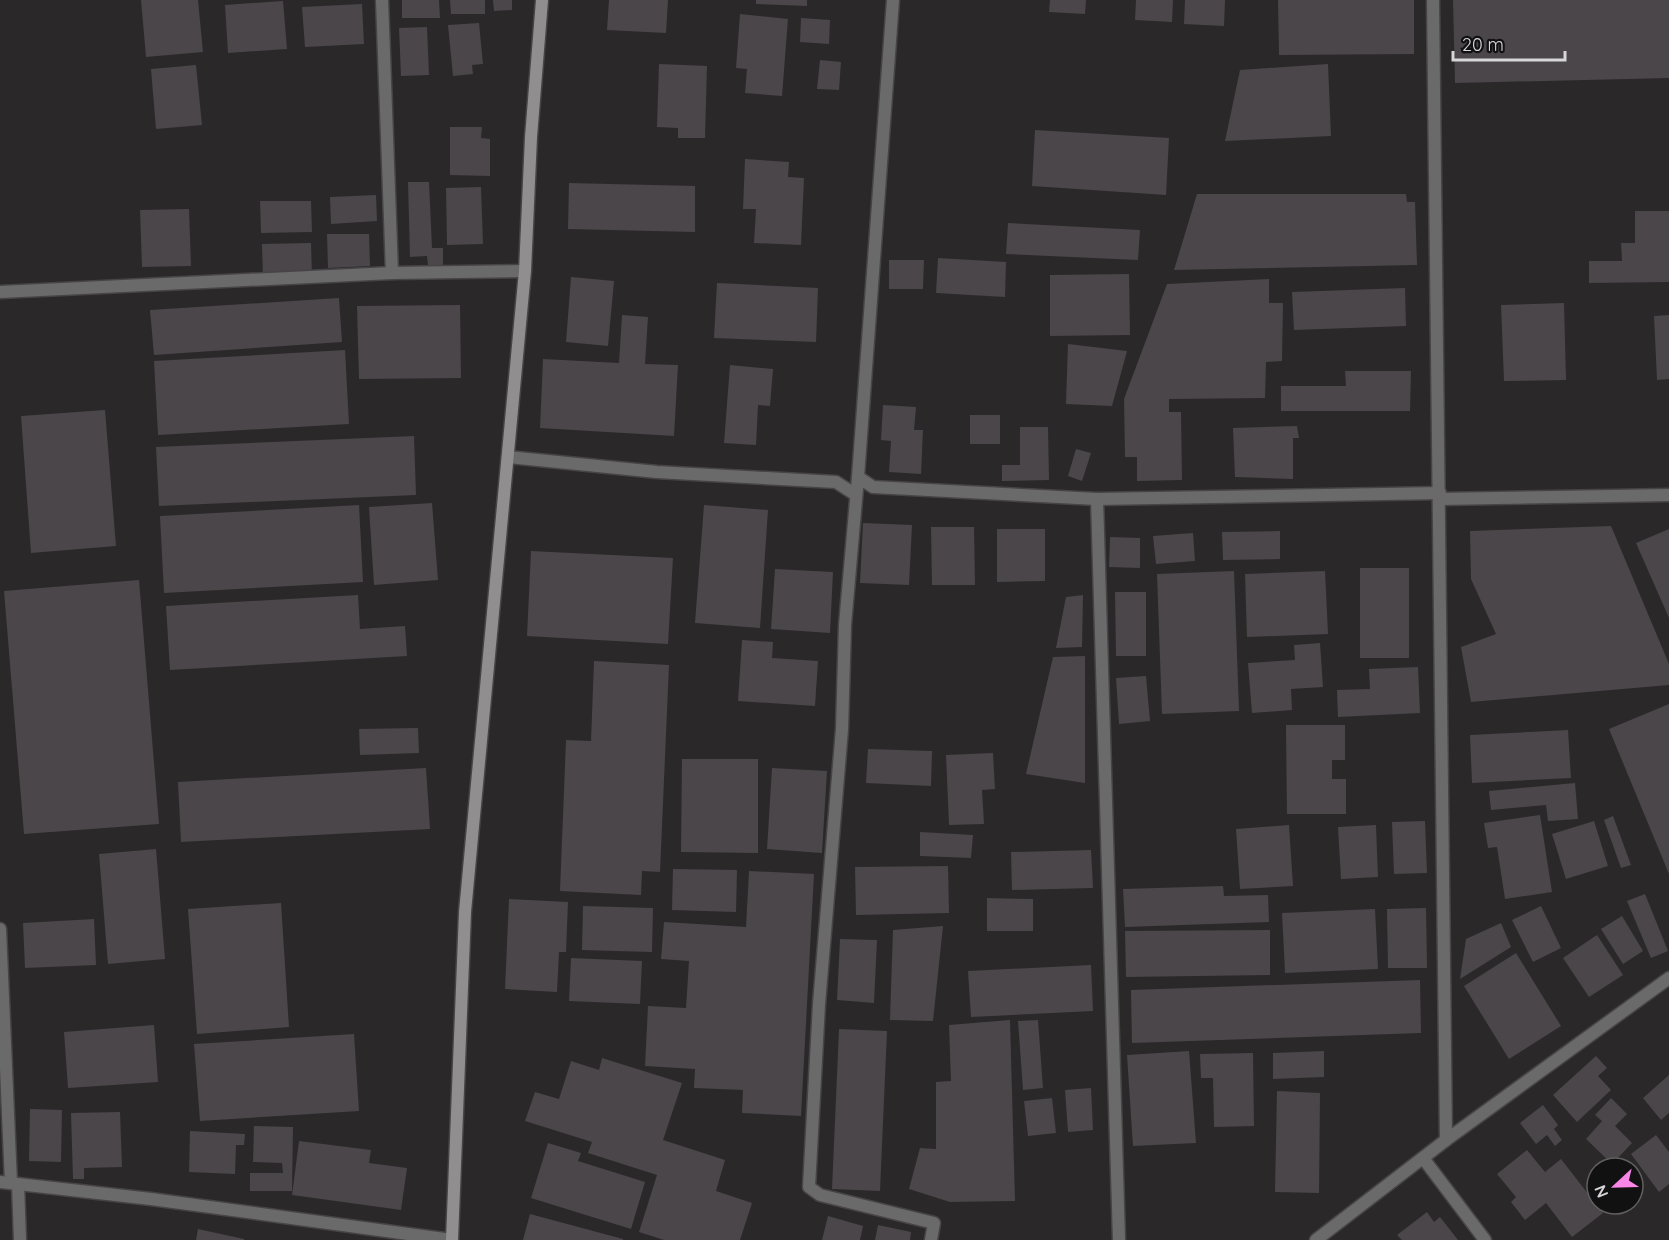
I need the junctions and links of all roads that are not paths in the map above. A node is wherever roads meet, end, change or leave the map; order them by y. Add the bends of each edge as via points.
1 (382, 0) edge
2 (542, 0) edge
3 (893, 0) edge
4 (1433, 0) edge
5 (525, 271) junction
6 (392, 273) junction
7 (0, 292) edge
8 (508, 457) junction
9 (858, 477) junction
10 (856, 495) junction
11 (1669, 495) edge
12 (1440, 496) junction
13 (1097, 499) junction
14 (0, 929) edge
15 (1669, 978) edge
16 (1446, 1140) junction
17 (1423, 1158) junction
18 (10, 1183) edge
19 (20, 1240) edge
20 (452, 1240) edge
21 (931, 1240) edge
22 (1119, 1240) edge
23 (1316, 1240) edge
24 (1485, 1240) edge

1 - 6 street
2 - 5 street
3 - 9 street
4 - 12 street
5 - 6 street
5 - 8 street
6 - 7 street
8 - 10 street via 657,472 836,482
8 - 20 street via 465,912
9 - 10 street
9 - 13 street via 873,487
10 - 21 street via 809,1186 820,1195 934,1223
11 - 12 street
12 - 13 street
12 - 16 street
13 - 22 street
14 - 18 street
15 - 16 street
16 - 17 street
17 - 23 street
17 - 24 street
18 - 19 street
18 - 20 street

